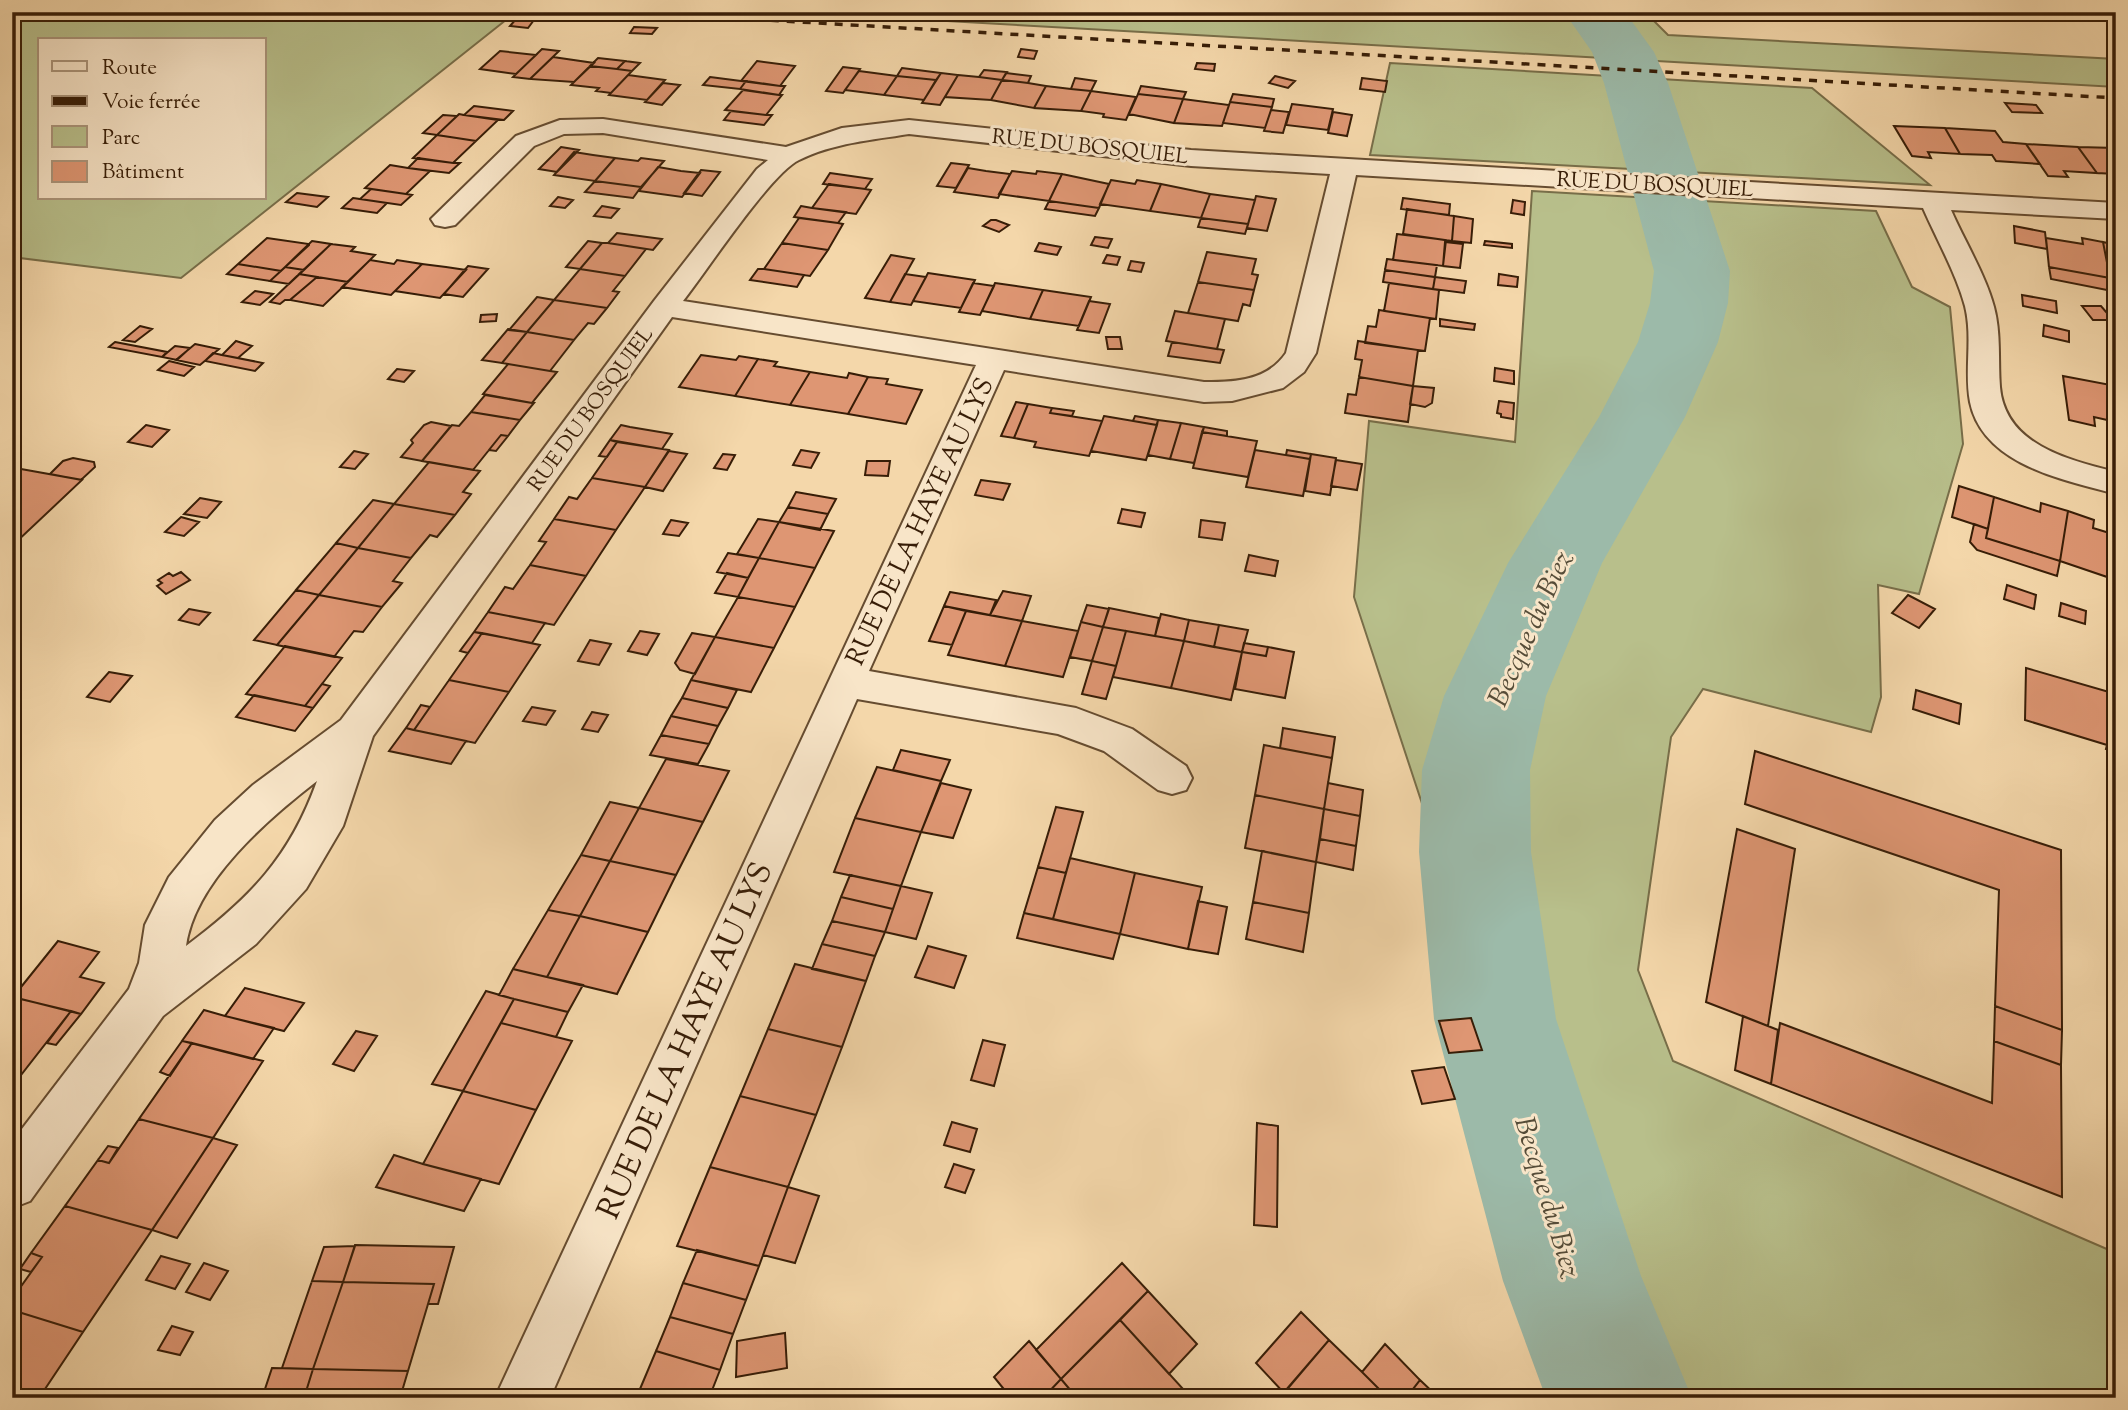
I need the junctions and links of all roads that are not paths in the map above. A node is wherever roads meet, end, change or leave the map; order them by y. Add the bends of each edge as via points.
1 (788, 155) junction
2 (1345, 166) junction
3 (1933, 200) junction
4 (2116, 211) edge
5 (445, 219) dead end
6 (664, 307) junction
7 (994, 359) junction
8 (2116, 483) edge
9 (845, 682) junction
10 (355, 731) junction
11 (1172, 778) dead end
12 (147, 1001) junction
13 (12, 1183) edge
14 (522, 1398) edge

1 - 2 street, RUE DU BOSQUIEL via 853,134 909,127 1154,155
1 - 5 street via 603,126 560,127 526,141
1 - 6 street, RUE DU BOSQUIEL via 766,175
2 - 3 street, RUE DU BOSQUIEL
2 - 7 street, RUE DE LA HAYE AU LYS via 1301,353 1286,374 1249,390 1204,392
3 - 4 street, RUE DU BOSQUIEL
3 - 8 street via 1979,305 1986,402 1997,429 2042,459
6 - 7 street, RUE DE LA HAYE AU LYS
6 - 10 street, RUE DU BOSQUIEL
7 - 9 street, RUE DE LA HAYE AU LYS
9 - 11 street, RUE DE LA HAYE AU LYS via 1062,719 1118,740
9 - 14 street, RUE DE LA HAYE AU LYS
10 - 12 street, RUE DU BOSQUIEL via 322,826 290,876 241,930
10 - 12 street, RUE DU BOSQUIEL via 267,797 230,832 184,890 167,925 161,963
12 - 13 street, RUE DU BOSQUIEL

